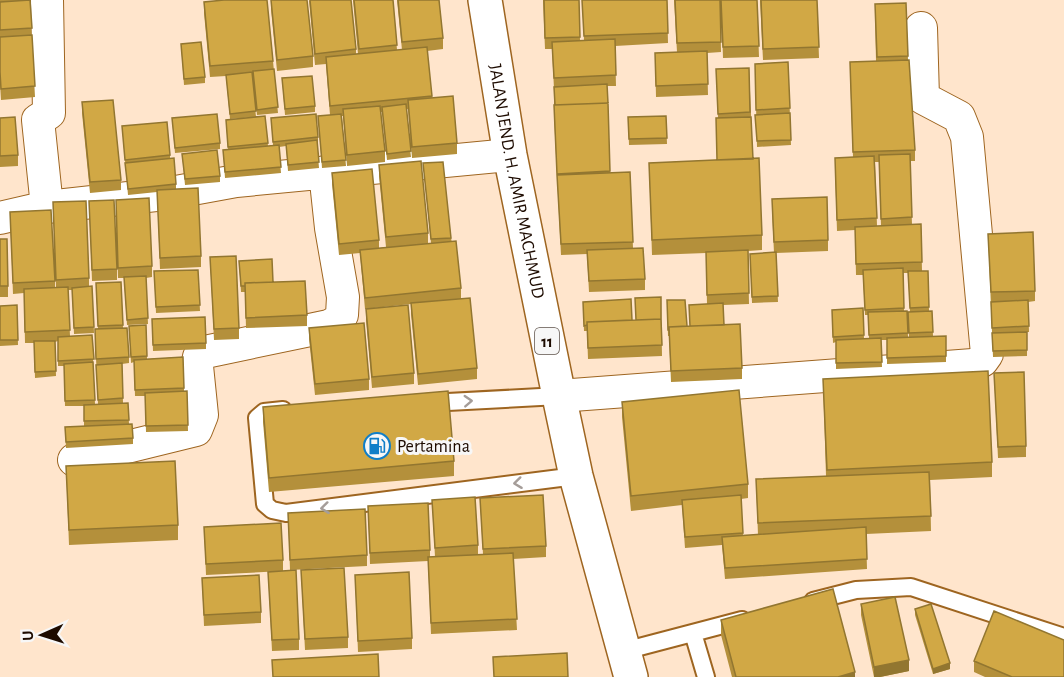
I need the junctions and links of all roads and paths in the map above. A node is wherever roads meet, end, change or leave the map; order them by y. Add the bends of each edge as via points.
1 (47, 0) edge
2 (485, 0) edge
3 (921, 28) dead end
4 (510, 155) junction
5 (325, 172) junction
6 (47, 207) junction
7 (0, 218) edge
8 (559, 396) junction
9 (417, 403) edge
10 (300, 409) edge
11 (74, 460) dead end
12 (576, 476) junction
13 (802, 604) edge
14 (758, 616) edge
15 (693, 633) junction
16 (1064, 636) edge
17 (627, 664) edge
18 (706, 677) edge

1 - 6 street via 49,113 38,120
2 - 4 highway, JALAN JEND. H. AMIR MACHMUD / 11
3 - 8 street via 922,98 959,117 967,137 987,354 982,361
4 - 5 street
4 - 8 highway, JALAN JEND. H. AMIR MACHMUD / 11
5 - 6 street
5 - 11 street via 343,297 338,321 205,352 197,366 202,415 196,430
6 - 7 street
9 -> 8 lane
8 - 12 highway, JALAN JEND. H. AMIR MACHMUD / 11
12 -> 10 lane via 286,513 272,510 265,504 257,418 264,412
12 - 17 highway, JALAN JEND. H. AMIR MACHMUD / 11
13 - 16 lane via 856,590 911,587
14 - 15 lane
15 - 17 lane
15 - 18 lane

